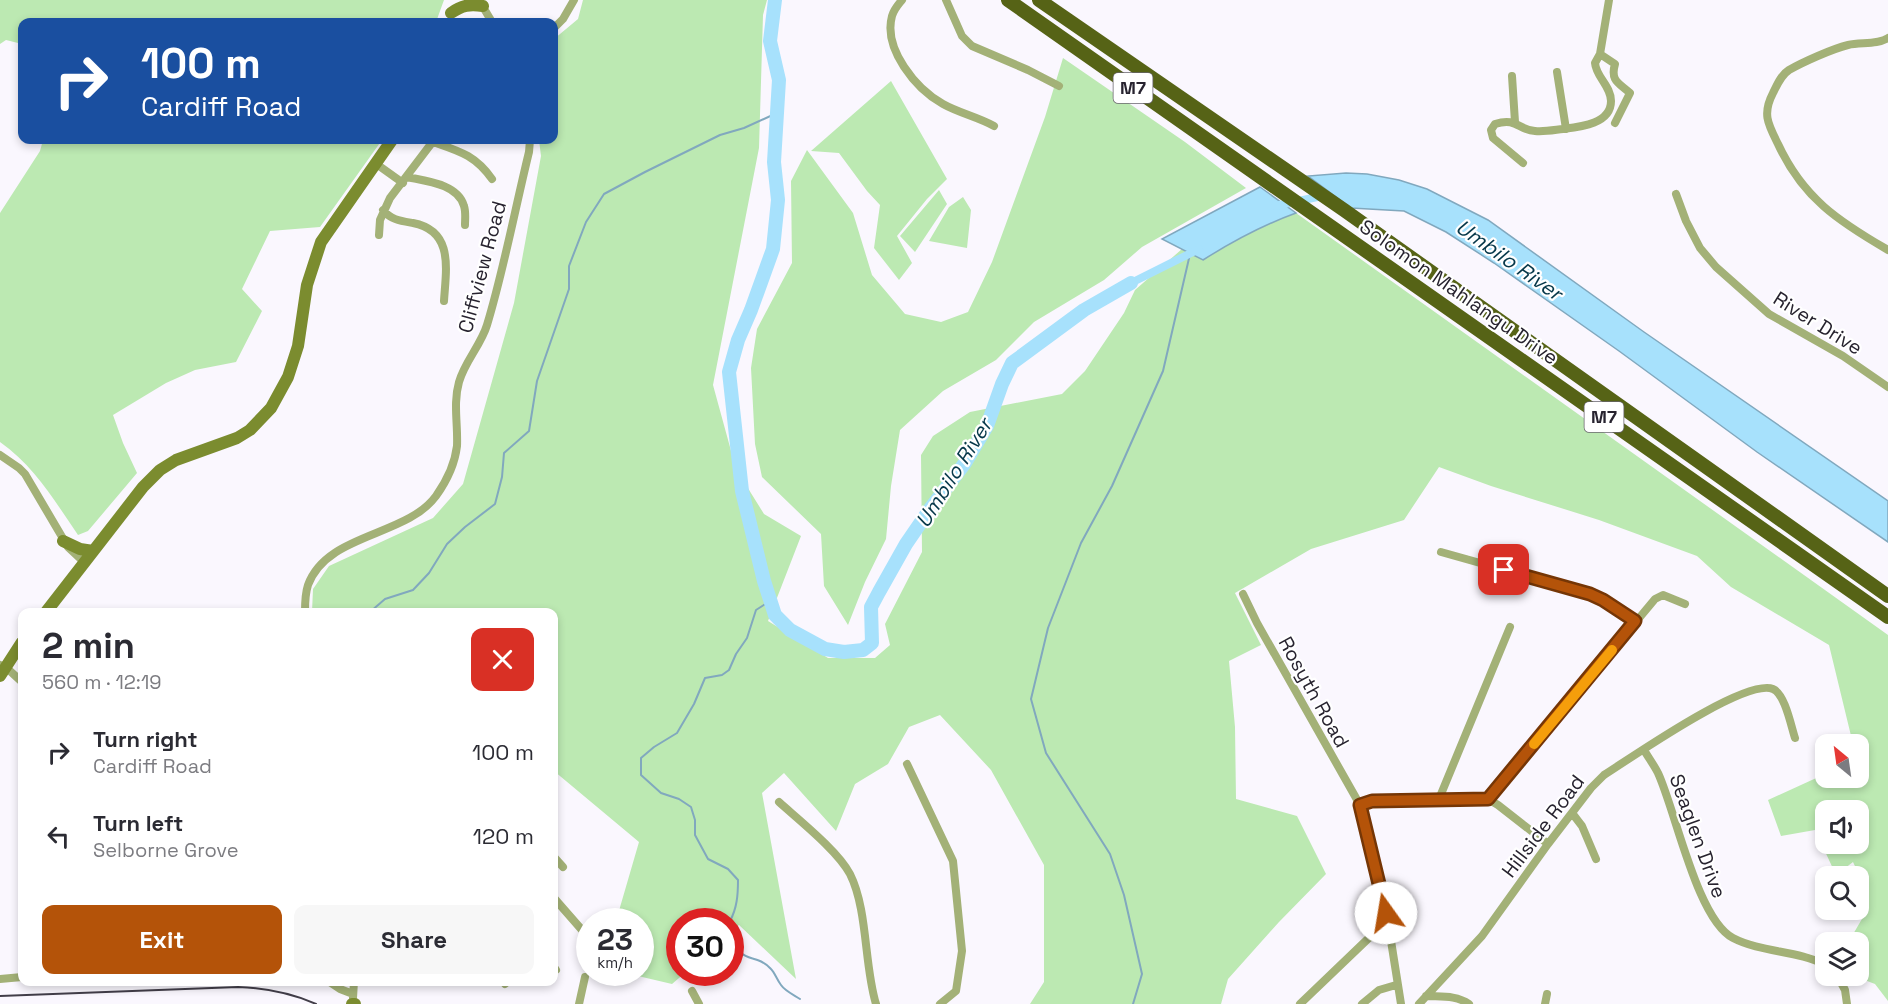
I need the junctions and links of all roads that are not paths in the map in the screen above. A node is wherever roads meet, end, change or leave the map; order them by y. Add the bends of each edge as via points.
1 (456, 0) edge
2 (574, 0) edge
3 (902, 0) edge
4 (946, 0) edge
5 (1008, 0) edge
6 (1039, 0) edge
7 (1609, 0) edge
8 (479, 1) edge
9 (449, 18) edge
10 (490, 18) edge
11 (558, 24) edge
12 (1888, 38) edge
13 (1600, 54) junction
14 (1557, 72) dead end
15 (1512, 76) dead end
16 (1059, 86) dead end
17 (1515, 122) junction
18 (1615, 123) dead end
19 (994, 126) dead end
20 (1566, 129) junction
21 (389, 144) edge
22 (431, 144) edge
23 (440, 144) edge
24 (530, 144) edge
25 (375, 163) junction
26 (1523, 163) dead end
27 (492, 179) dead end
28 (405, 180) junction
29 (1676, 195) dead end
30 (383, 210) junction
31 (465, 225) dead end
32 (379, 235) dead end
33 (1888, 250) edge
34 (444, 301) dead end
35 (1888, 387) edge
36 (0, 455) edge
37 (63, 541) junction
38 (93, 551) junction
39 (1441, 552) dead end
40 (84, 562) junction
41 (1243, 594) dead end
42 (1888, 596) edge
43 (1685, 604) dead end
44 (49, 608) edge
45 (305, 608) edge
46 (1888, 616) edge
47 (1635, 621) junction
48 (1510, 627) dead end
49 (18, 647) edge
50 (2, 669) edge
51 (18, 679) edge
52 (1795, 738) dead end
53 (1644, 750) junction
54 (907, 764) dead end
55 (1438, 799) junction
56 (1488, 799) junction
57 (779, 802) dead end
58 (1360, 805) junction
59 (1572, 813) junction
60 (1548, 844) junction
61 (1596, 859) dead end
62 (558, 861) edge
63 (563, 867) dead end
64 (558, 903) edge
65 (576, 923) edge
66 (1387, 926) junction
67 (1815, 961) edge
68 (18, 977) edge
69 (0, 979) edge
70 (1396, 985) junction
71 (336, 986) edge
72 (354, 986) edge
73 (583, 986) edge
74 (1843, 986) edge
75 (692, 991) dead end
76 (1547, 994) dead end
77 (1426, 996) junction
78 (353, 1002) edge
79 (579, 1004) edge
80 (699, 1004) edge
81 (876, 1004) edge
82 (940, 1004) edge
83 (1300, 1004) edge
84 (1362, 1004) edge
85 (1401, 1004) edge
86 (1419, 1004) edge
87 (1469, 1004) edge
88 (1545, 1004) edge
89 (1847, 1004) edge

1 - 9 main road
2 - 11 street
3 - 19 street via 892,13 891,34 905,69 939,102
4 - 16 street via 962,36 972,46
5 - 46 highway, Solomon Mahlangu Drive / M7
6 - 42 highway, Solomon Mahlangu Drive / M7 via 1344,210
7 - 13 street
8 - 9 main road via 462,6
8 - 10 street
12 - 33 street via 1845,46 1788,71 1766,110 1789,165 1807,190 1838,220
13 - 18 street via 1615,64 1613,75 1630,95
13 - 20 street via 1594,63 1611,97 1608,111 1593,123
14 - 20 street
15 - 17 street
17 - 20 street via 1533,131
17 - 26 street via 1495,124 1491,133
21 - 25 main road
22 - 28 street
23 - 27 street via 472,157
24 - 45 street, Cliffview Road via 486,327 459,383 457,446 449,472 435,497 415,515 353,542 325,561 308,585
25 - 28 street
25 - 38 main road via 321,242 307,285 298,346 272,408 237,438 176,460 160,470
28 - 30 street
28 - 31 street via 440,185 454,192 464,205
29 - 35 street, River Drive via 1700,248 1716,267 1769,314
30 - 32 street
30 - 34 street via 393,218 427,227 437,236 445,253
36 - 37 street via 25,474
37 - 38 main road
37 - 40 street
38 - 40 main road
39 - 47 street via 1590,594
40 - 44 main road
41 - 58 street, Rosyth Road
43 - 47 street via 1669,596 1658,596
47 - 56 street
48 - 55 street
49 - 50 main road
50 - 51 street
52 - 53 street, Hillside Road via 1779,693 1762,688 1720,703
53 - 59 street, Hillside Road via 1604,775
53 - 67 street, Seaglen Drive via 1658,774 1714,921 1731,938
54 - 82 street via 953,861 962,951 956,991
55 - 56 street
55 - 58 street via 1372,801
56 - 60 street
57 - 81 street via 839,859 851,876
58 - 66 street, Rosyth Road via 1385,903
59 - 60 street, Hillside Road
59 - 61 street
60 - 77 street, Hillside Road via 1494,921
62 - 63 street
64 - 65 street
66 - 70 street, Rosyth Road
66 - 83 street via 1373,934
68 - 69 street
70 - 84 street via 1379,990
70 - 85 street, Rosyth Road
71 - 78 street
72 - 78 street
73 - 79 street
74 - 89 street
75 - 80 street
76 - 88 street
77 - 86 street, Hillside Road
77 - 87 street via 1453,997

